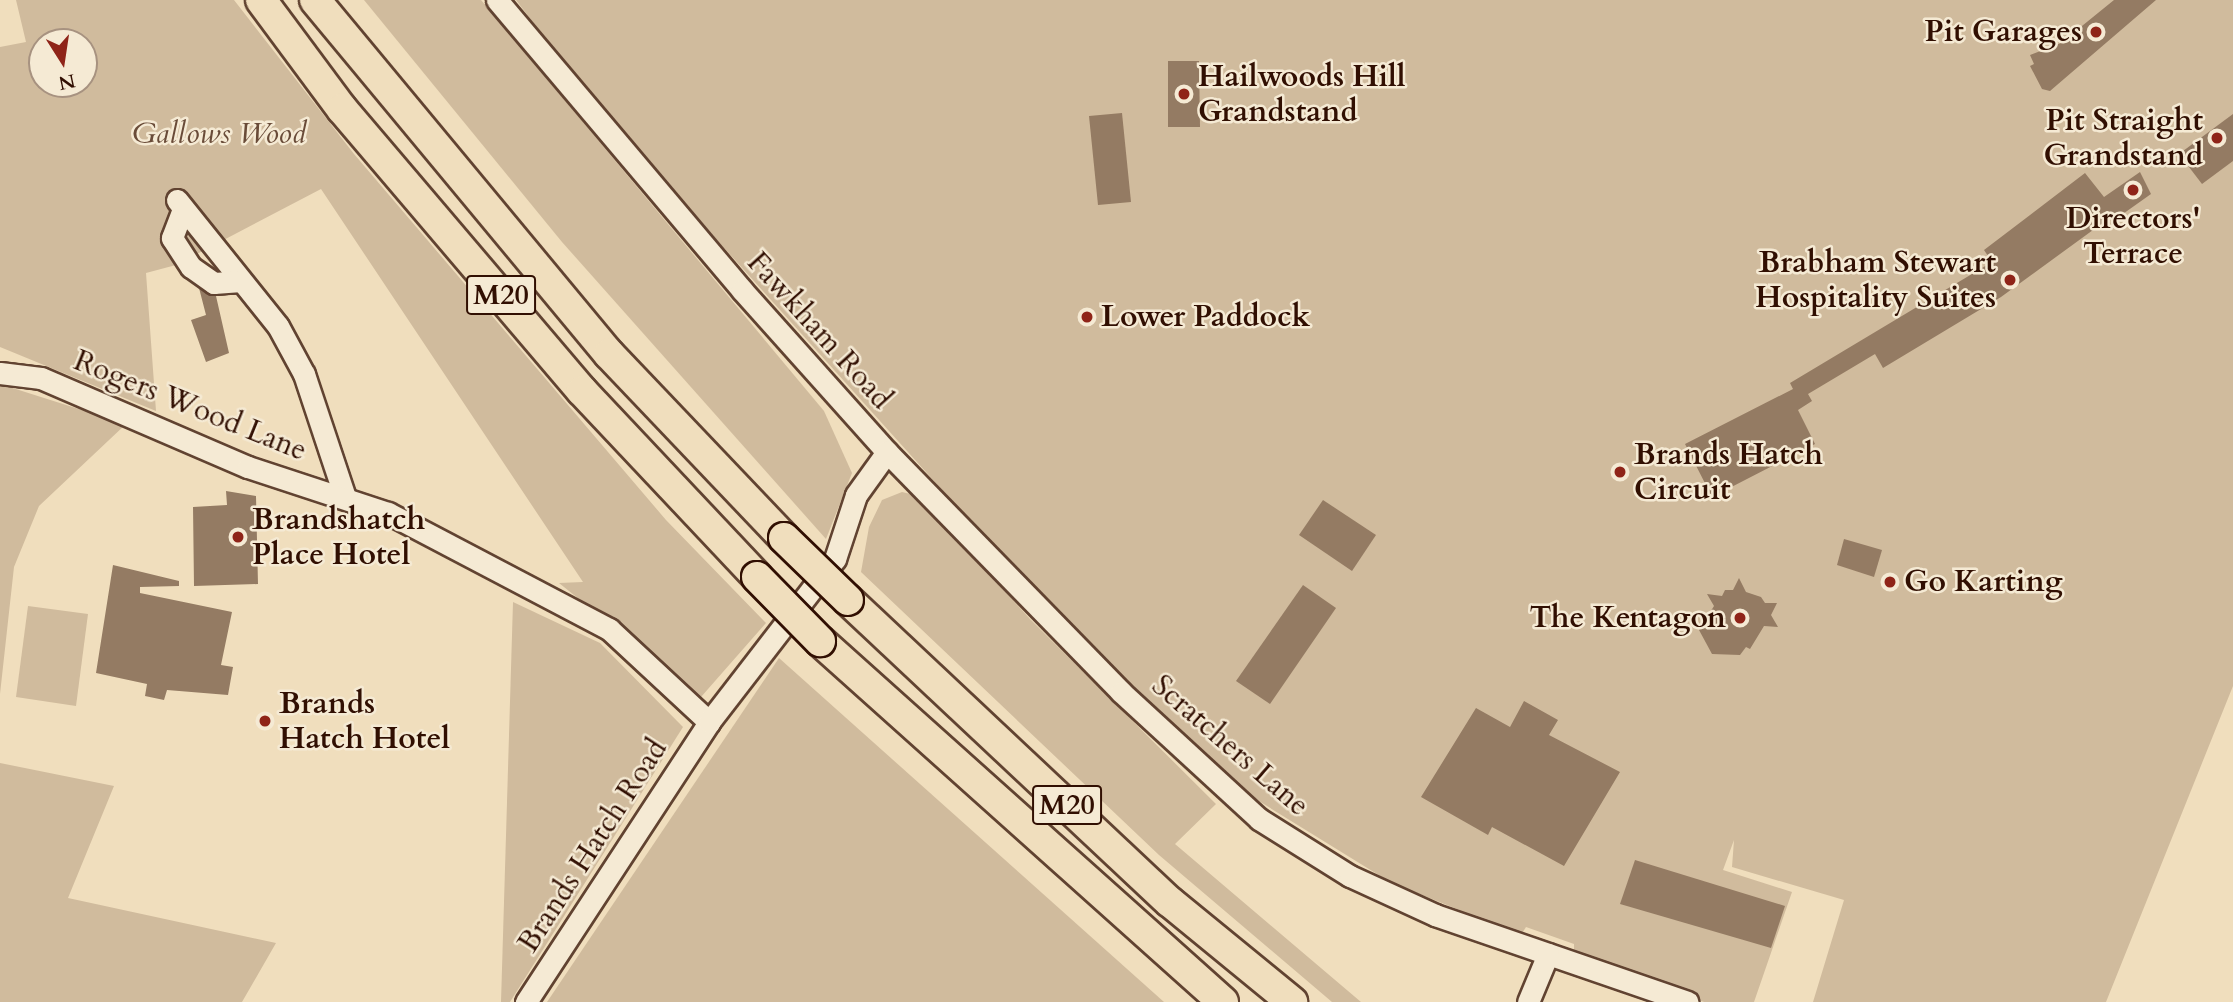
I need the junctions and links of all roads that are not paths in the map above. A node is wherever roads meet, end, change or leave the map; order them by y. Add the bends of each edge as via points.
1 (261, 0) edge
2 (315, 0) edge
3 (497, 0) edge
4 (242, 281) junction
5 (0, 373) edge
6 (887, 453) junction
7 (331, 456) junction
8 (298, 482) junction
9 (345, 497) junction
10 (709, 722) junction
11 (1548, 954) junction
12 (527, 1002) edge
13 (1223, 1002) edge
14 (1293, 1002) edge
15 (1528, 1002) edge
16 (1687, 1002) edge

1 - 13 highway, M20, bridge via 342,109 573,381 757,577 820,641
2 - 14 highway, M20, bridge via 609,354 783,538 1170,902
3 - 6 street, Fawkham Road via 742,290
4 - 4 street via 214,283 191,267 173,238 180,204
4 - 7 street via 278,326 304,374
5 - 8 street, Rogers Wood Lane via 41,378 248,467
6 - 10 street, Fawkham Road via 856,495 835,559
6 - 11 street, Scratchers Lane via 1121,692 1259,819 1350,876 1435,915
7 - 8 street
7 - 9 street
8 - 9 street, Rogers Wood Lane
9 - 10 street, Rogers Wood Lane via 388,513 609,629
10 - 12 street, Brands Hatch Road
11 - 15 street
11 - 16 street, Scratchers Lane

